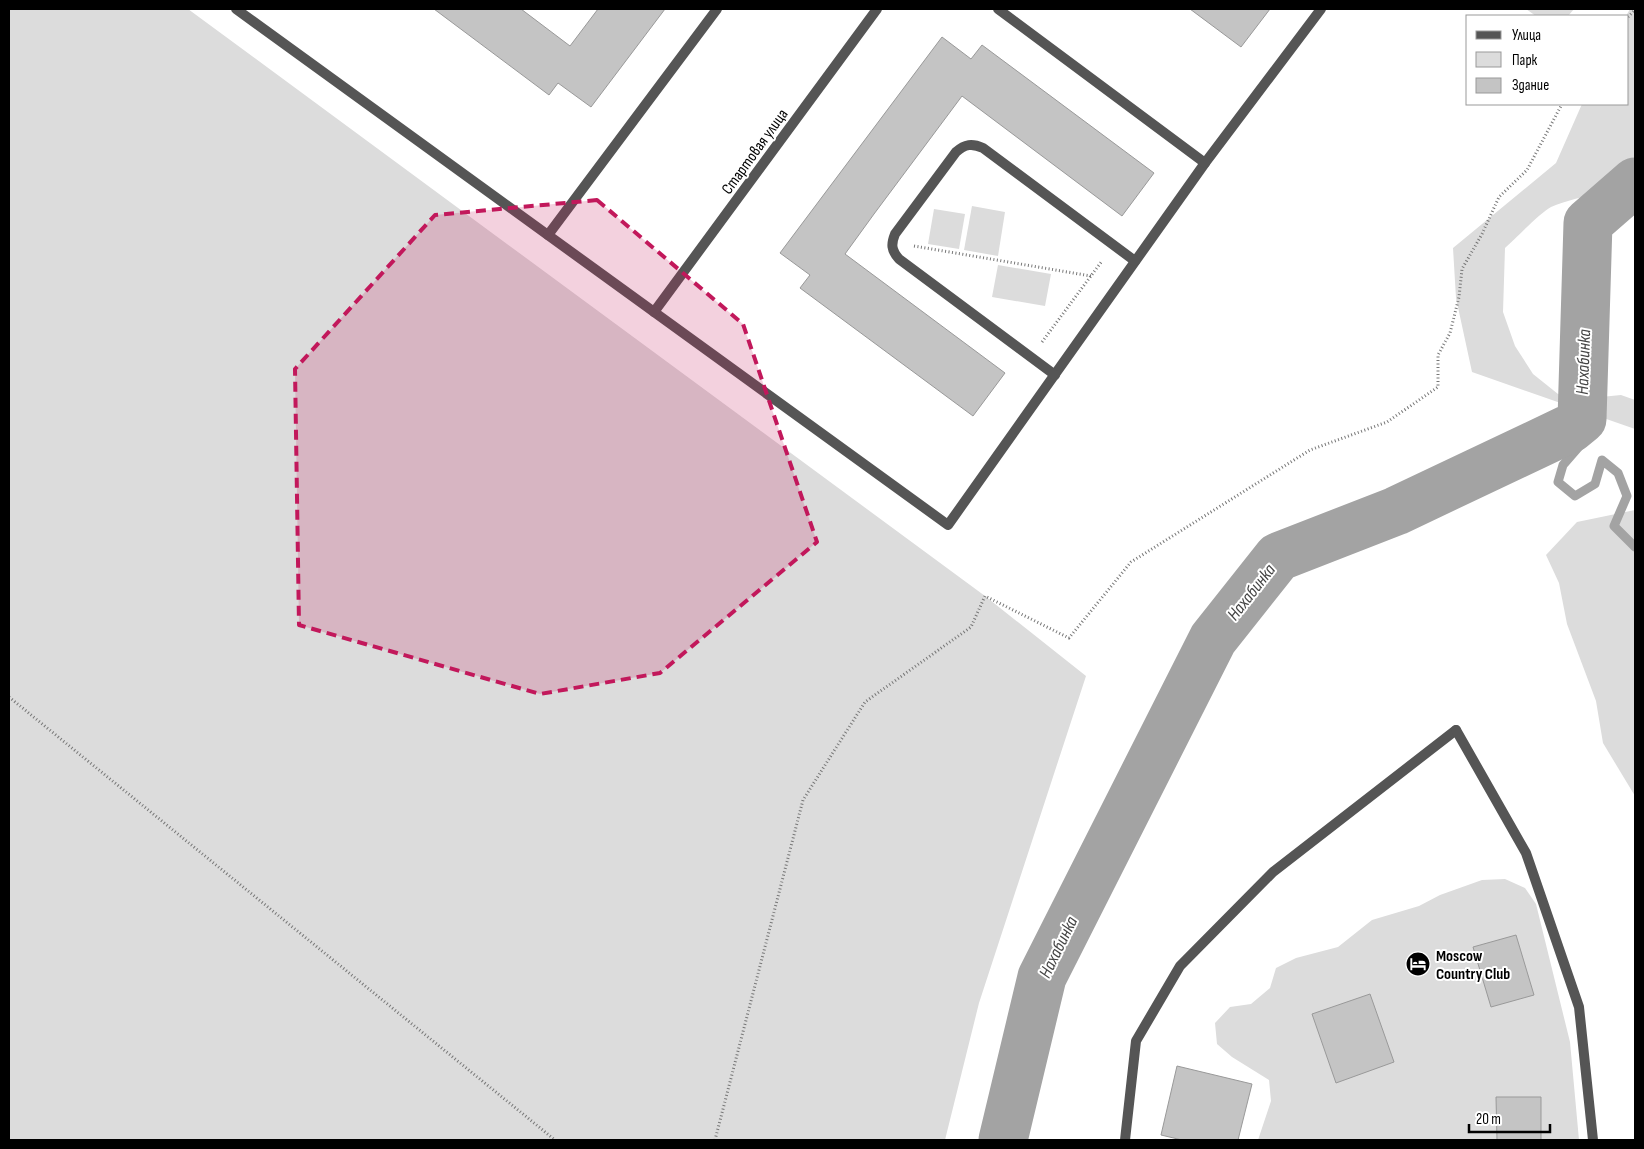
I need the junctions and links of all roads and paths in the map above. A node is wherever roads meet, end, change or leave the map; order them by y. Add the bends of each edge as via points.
1 (236, 9) edge
2 (717, 9) edge
3 (877, 9) edge
4 (998, 9) edge
5 (1321, 9) edge
6 (1561, 105) edge
7 (1205, 163) junction
8 (548, 235) junction
9 (892, 242) junction
10 (1114, 246) junction
11 (1135, 261) junction
12 (1091, 276) junction
13 (654, 312) junction
14 (1031, 357) junction
15 (1055, 375) junction
16 (9, 697) edge
17 (555, 1140) edge
18 (715, 1140) edge
19 (1125, 1140) edge
20 (1593, 1140) edge

1 - 8 street
2 - 8 street
3 - 13 street, Стартовая улица
4 - 7 street
5 - 7 street
6 - 18 path via 1527,170 1499,197 1462,269 1450,333 1438,355 1438,387 1387,422 1310,450 1131,562 1069,638 985,596 971,627 865,702 803,800
7 - 11 street
8 - 13 street
9 - 10 street via 956,152 963,145 975,144
9 - 12 path
9 - 14 street via 892,252 899,258
10 - 11 street
10 - 12 path
11 - 15 street
12 - 14 path
13 - 15 street via 948,525
14 - 15 street
16 - 17 path
19 - 20 street via 1136,1041 1180,966 1273,872 1456,730 1526,853 1579,1007

